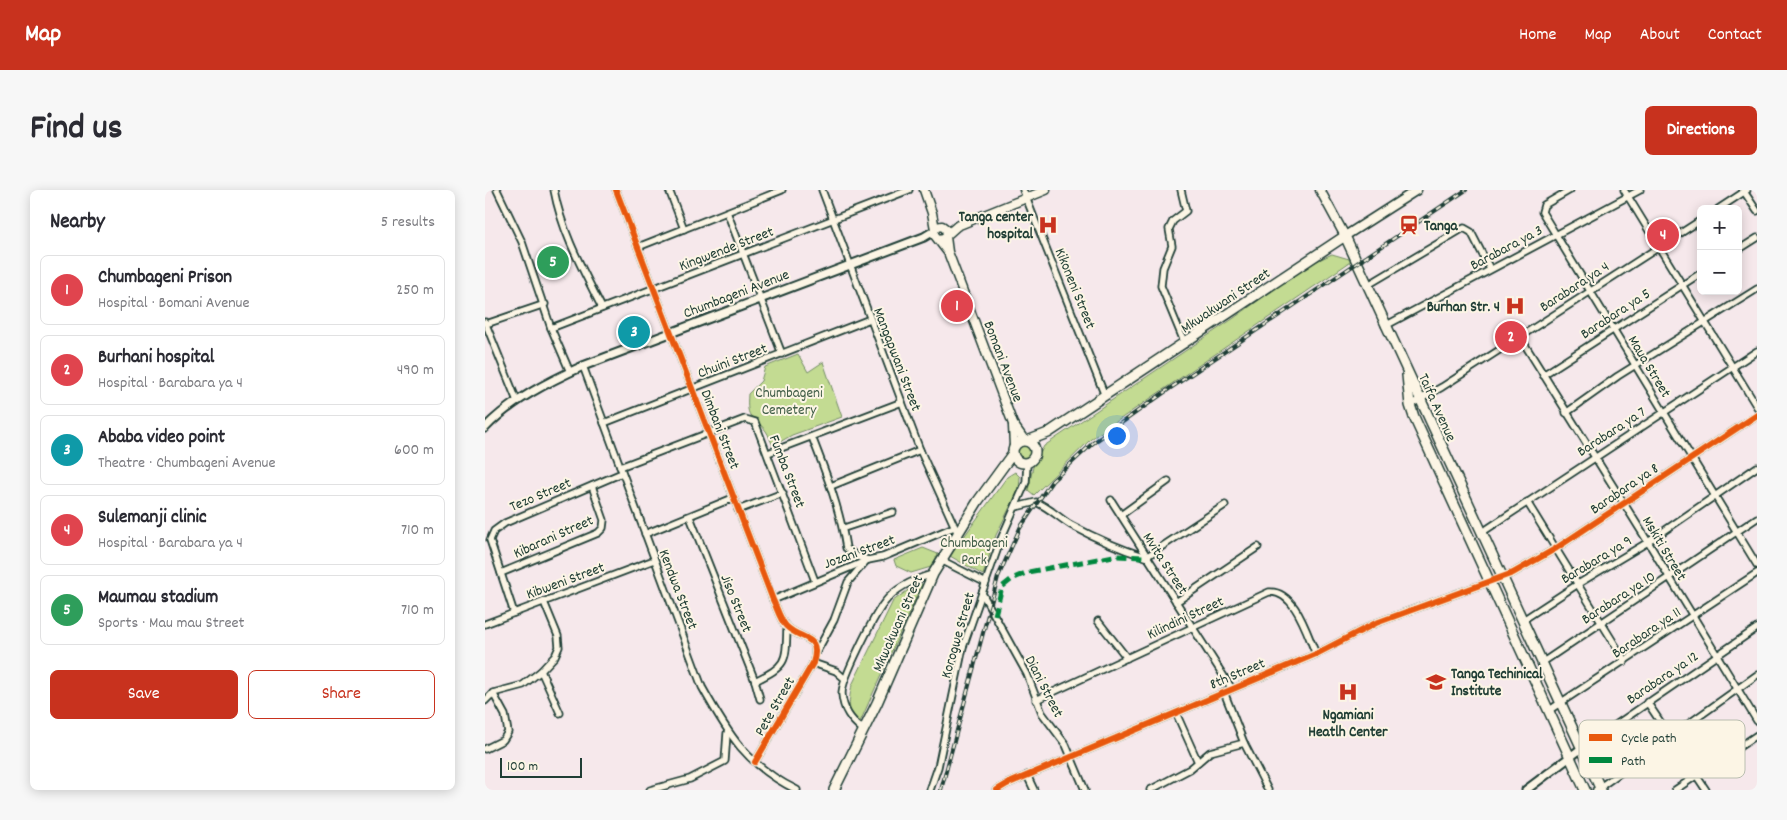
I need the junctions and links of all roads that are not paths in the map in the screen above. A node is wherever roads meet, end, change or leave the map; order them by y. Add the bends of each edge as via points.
1 (497, 190) edge
2 (554, 190) edge
3 (616, 190) edge
4 (669, 190) edge
5 (782, 190) edge
6 (822, 190) edge
7 (909, 190) edge
8 (924, 190) edge
9 (1046, 190) edge
10 (1181, 190) edge
11 (1320, 190) edge
12 (1417, 190) edge
13 (1570, 190) edge
14 (1624, 190) edge
15 (1640, 190) edge
16 (1745, 191) edge
17 (1025, 194) edge
18 (1628, 197) junction
19 (1724, 205) edge
20 (727, 212) junction
21 (1757, 212) edge
22 (833, 221) junction
23 (1697, 223) edge
24 (684, 228) junction
25 (940, 233) junction
26 (1555, 235) junction
27 (1345, 236) junction
28 (1757, 238) edge
29 (638, 247) junction
30 (1658, 247) junction
31 (1742, 247) edge
32 (744, 255) junction
33 (849, 265) junction
34 (1491, 269) junction
35 (1697, 276) edge
36 (1368, 285) junction
37 (1682, 285) junction
38 (654, 289) junction
39 (1757, 289) edge
40 (1589, 291) junction
41 (762, 298) junction
42 (545, 304) junction
43 (602, 308) junction
44 (870, 319) junction
45 (1705, 322) junction
46 (485, 323) edge
47 (1385, 326) junction
48 (551, 328) junction
49 (1613, 329) junction
50 (671, 332) junction
51 (1519, 337) junction
52 (1185, 344) junction
53 (1757, 351) edge
54 (782, 354) junction
55 (583, 366) junction
56 (1634, 366) junction
57 (1734, 366) junction
58 (1407, 370) junction
59 (571, 372) junction
60 (1543, 375) junction
61 (692, 389) junction
62 (1105, 396) junction
63 (1422, 400) junction
64 (517, 401) junction
65 (902, 402) junction
66 (1410, 405) junction
67 (1757, 407) edge
68 (1663, 412) junction
69 (1566, 413) junction
70 (1757, 415) edge
71 (604, 423) junction
72 (1013, 424) junction
73 (485, 428) edge
74 (1048, 433) junction
75 (710, 434) junction
76 (812, 436) junction
77 (1026, 441) junction
78 (920, 450) junction
79 (1014, 450) junction
80 (1443, 450) junction
81 (1035, 452) junction
82 (768, 453) junction
83 (1431, 456) junction
84 (1594, 457) junction
85 (1692, 458) junction
86 (1024, 463) junction
87 (1757, 467) edge
88 (621, 470) junction
89 (999, 475) junction
90 (1168, 481) dead end
91 (593, 486) junction
92 (831, 486) junction
93 (783, 493) junction
94 (1716, 495) junction
95 (733, 498) junction
96 (1111, 500) dead end
97 (1527, 502) junction
98 (1623, 504) junction
99 (1225, 505) dead end
100 (1015, 507) junction
101 (738, 510) junction
102 (893, 512) dead end
103 (1121, 515) junction
104 (690, 518) junction
105 (1757, 518) edge
106 (844, 528) junction
107 (956, 531) junction
108 (1737, 532) junction
109 (1481, 533) junction
110 (645, 534) junction
111 (1649, 542) junction
112 (1258, 547) dead end
113 (1555, 549) junction
114 (1146, 557) junction
115 (654, 560) junction
116 (868, 560) junction
117 (941, 560) junction
118 (1757, 565) edge
119 (501, 573) junction
120 (1757, 573) edge
121 (933, 574) junction
122 (1503, 578) junction
123 (1669, 578) junction
124 (815, 581) junction
125 (986, 583) junction
126 (1489, 584) junction
127 (1578, 584) junction
128 (982, 593) junction
129 (773, 600) junction
130 (544, 602) junction
131 (1176, 602) junction
132 (514, 613) junction
133 (1692, 616) junction
134 (1523, 620) junction
135 (1098, 621) dead end
136 (1601, 622) junction
137 (485, 624) edge
138 (787, 627) junction
139 (1193, 628) junction
140 (1757, 628) edge
141 (816, 652) junction
142 (1316, 654) junction
143 (1717, 655) junction
144 (1127, 658) junction
145 (1625, 661) junction
146 (1543, 662) junction
147 (813, 663) junction
148 (541, 671) junction
149 (1757, 675) edge
150 (845, 679) junction
151 (755, 681) junction
152 (1232, 689) junction
153 (1737, 689) junction
154 (1225, 692) junction
155 (493, 693) junction
156 (759, 699) dead end
157 (1036, 700) junction
158 (485, 701) edge
159 (1647, 702) junction
160 (1561, 704) junction
161 (1548, 711) junction
162 (560, 713) dead end
163 (1176, 713) junction
164 (1622, 720) edge
165 (1660, 720) edge
166 (1693, 720) edge
167 (1757, 721) edge
168 (863, 730) junction
169 (727, 733) junction
170 (1757, 735) edge
171 (1579, 742) edge
172 (1244, 743) junction
173 (1745, 743) edge
174 (485, 750) edge
175 (1579, 750) edge
176 (1071, 757) junction
177 (1569, 757) junction
178 (755, 762) junction
179 (1198, 762) junction
180 (1027, 775) junction
181 (1579, 778) edge
182 (1579, 778) edge
183 (1614, 778) edge
184 (1693, 778) edge
185 (1699, 778) edge
186 (1599, 789) edge
187 (650, 790) edge
188 (797, 790) edge
189 (834, 790) edge
190 (930, 790) edge
191 (997, 790) edge
192 (1034, 790) edge
193 (1085, 790) edge
194 (1150, 790) edge
195 (1268, 790) edge
196 (1526, 790) edge
197 (1585, 790) edge
198 (1675, 790) edge
199 (1707, 790) edge

1 - 42 street via 522,242
2 - 43 street via 572,249
3 - 29 street, Dimbani Street
4 - 24 street
5 - 20 street
6 - 22 street, Mangapwani Street
7 - 22 street, Kingwende Street
8 - 25 main road
9 - 17 main road
10 - 52 street via 1186,211 1173,221 1169,229 1172,246 1163,268 1161,286
11 - 27 main road, Taifa Avenue
12 - 27 main road, Mkwakwani Street
13 - 26 street, Maua Street via 1541,208
14 - 18 street
15 - 18 street, Barabara ya 3
16 - 19 street
16 - 21 street
17 - 25 main road
17 - 62 street, Kikoneni Street
18 - 26 street, Barabara ya 3
18 - 30 street
20 - 24 street
20 - 32 street
22 - 32 street, Kingwende Street
22 - 33 street, Mangapwani Street
23 - 30 street, Barabara ya 4
24 - 29 street
25 - 33 street, Chumbageni Avenue
25 - 72 main road, Bomani Avenue
26 - 34 street, Barabara ya 3
26 - 40 street, Maua Street
27 - 36 main road, Taifa Avenue
27 - 52 main road, Mkwakwani Street
28 - 31 street
29 - 38 street, Dimbani Street
30 - 37 street
30 - 40 street, Barabara ya 4
32 - 38 street, Kingwende Street
32 - 41 street
33 - 41 street, Chumbageni Avenue
33 - 44 street, Mangapwani Street
34 - 36 street via 1470,231 1464,228
34 - 47 street, Barabara ya 3
35 - 37 street, Barabara ya 5
36 - 47 main road, Taifa Avenue
37 - 45 street
37 - 49 street, Barabara ya 5
38 - 43 street, Kingwende Street
38 - 50 street, Dimbani Street
39 - 45 street
40 - 49 street, Maua Street
40 - 51 street, Barabara ya 4
41 - 50 street, Chumbageni Avenue
41 - 54 street
42 - 46 street
42 - 48 street
43 - 48 street, Kingwende Street
44 - 54 street, Chuini Street
44 - 65 street, Mangapwani Street
45 - 56 street
45 - 57 street
46 - 64 street
47 - 58 main road, Taifa Avenue
48 - 59 street
49 - 56 street, Maua Street
49 - 60 street, Barabara ya 5
50 - 55 street, Chumbageni Avenue
50 - 61 street, Dimbani Street
51 - 60 street, Mskiti Street
51 - 63 street, Barabara ya 4
52 - 62 main road, Mkwakwani Street
53 - 57 street, Barabara ya 7
54 - 61 street, Chuini Street
55 - 59 street, Chumbageni Avenue
55 - 71 street, Kendwa Street
56 - 68 street, Maua Street
56 - 69 street
57 - 67 street
57 - 68 street, Barabara ya 7
58 - 63 main road, Taifa Avenue
58 - 66 main road, Taifa Avenue
59 - 64 street, Chumbageni Avenue
60 - 69 street, Mskiti Street
61 - 71 street, Chuini Street
61 - 75 street, Dimbani Street
62 - 74 main road, Mkwakwani Street
63 - 66 street, Barabara ya 4
63 - 80 main road, Taifa Avenue
64 - 73 street, Chumbageni Avenue
65 - 76 street
65 - 78 street, Mangapwani Street
66 - 83 main road, Taifa Avenue
68 - 84 street, Barabara ya 7
68 - 85 street, Maua Street
69 - 84 street, Mskiti Street
70 - 85 street, Barabara ya 8
71 - 88 street, Kendwa Street
72 - 77 main road
72 - 79 main road
74 - 77 main road
74 - 81 main road
75 - 82 street, Fumba Street via 749,419 758,426
75 - 88 street, Fumba Street
75 - 95 street, Dimbani Street
76 - 82 street
76 - 92 street
77 - 79 main road
77 - 81 main road
78 - 92 street
78 - 107 street, Mangapwani Street
79 - 86 main road via 1014,458
79 - 89 main road, Mkwakwani Street
80 - 83 main road
80 - 109 main road, Taifa Avenue
81 - 86 main road via 1034,457
82 - 93 street, Fumba Street
83 - 126 main road, Taifa Avenue
84 - 97 street, Barabara ya 7
84 - 98 street, Mskiti Street
85 - 94 street, Maua Street
85 - 98 street, Barabara ya 8
86 - 89 main road
86 - 100 street, Korogwe Street via 1026,482
87 - 94 street, Barabara ya 9
88 - 91 street, Tezo Street
88 - 110 street, Kendwa Street
89 - 107 main road, Mkwakwani Street
90 - 103 street
91 - 119 street, Tezo Street via 505,523 494,531 490,540
91 - 119 street, Kibarani Street via 604,520 603,528
92 - 106 street
93 - 101 street
93 - 124 street, Fumba Street
94 - 108 street, Maua Street
94 - 111 street, Barabara ya 9
95 - 101 street, Dimbani Street
95 - 104 street
96 - 103 street, Mvita Street
97 - 109 street, Barabara ya 7
97 - 113 street
98 - 111 street, Mskiti Street
98 - 113 street, Barabara ya 8
99 - 114 street
100 - 114 street via 1036,502 1072,526
100 - 125 street, Korogwe Street
101 - 129 street, Dimbani Street
102 - 106 street
103 - 114 street, Mvita Street
104 - 110 street
104 - 151 street, Jiso Street
105 - 108 street, Barabara ya 10
106 - 116 street via 849,552
107 - 116 street, Jozani Street
107 - 117 main road, Mkwakwani Street
108 - 118 street, Maua Street
108 - 123 street, Barabara ya 10
109 - 122 main road, Taifa Avenue
110 - 115 street, Kendwa Street
111 - 123 street, Mskiti Street
111 - 127 street, Barabara ya 9
112 - 131 street
113 - 122 street, Barabara ya 8
113 - 127 street
114 - 131 street, Mvita Street
115 - 130 street, Kibweni Street
115 - 169 street, Kendwa Street via 702,688
116 - 124 street, Jozani Street
116 - 141 street via 848,582 834,620
117 - 121 main road, Mkwakwani Street
117 - 125 street
119 - 132 street, Tezo Street
120 - 133 street, Barabara ya 11
121 - 150 street via 917,578 884,603
121 - 168 main road, Mkwakwani Street
122 - 126 street, Barabara ya 8
122 - 134 main road, Taifa Avenue
123 - 133 street, Mskiti Street
123 - 136 street, Barabara ya 10
124 - 129 street, Jozani Street
125 - 128 street, Korogwe Street
126 - 142 street, 8th Street via 1376,623
126 - 161 main road, Taifa Avenue
127 - 134 street, Barabara ya 9
127 - 136 street
128 - 157 street, Diani Street via 1027,674
128 - 190 street, Korogwe Street via 963,647 938,767
129 - 138 street, Dimbani Street
130 - 132 street, Kibweni Street
130 - 148 street via 559,647
131 - 139 street, Mvita Street
132 - 137 street, Kibweni Street
133 - 143 street, Mskiti Street
133 - 145 street, Barabara ya 11
134 - 146 main road, Taifa Avenue
135 - 144 street
136 - 145 street
136 - 146 street, Barabara ya 10
138 - 141 street via 813,642
138 - 151 street via 785,660 778,670
139 - 142 street, Kilindini Street via 1269,592 1278,591 1294,608
139 - 144 street, Kilindini Street
139 - 152 street, Mvita Street
140 - 143 street, Barabara ya 12
141 - 147 street
142 - 152 street, 8th Street
143 - 153 street, Mskiti Street
143 - 159 street, Barabara ya 12
144 - 157 street, Kilindini Street
145 - 160 street, Barabara ya 11
146 - 160 main road, Taifa Avenue
147 - 150 street via 836,671
147 - 178 street, Pete Street
148 - 155 street via 523,684
148 - 162 street
149 - 153 street
150 - 168 street via 842,693 845,707 851,719
151 - 156 street, Jiso Street
152 - 154 street, 8th Street
153 - 166 street
153 - 167 street, Mskiti Street
154 - 163 street, 8th Street
154 - 172 street
155 - 158 street
155 - 174 street via 505,715 508,732 503,740
157 - 176 street, Diani Street
159 - 164 street, Barabara ya 12
159 - 165 street
160 - 161 street, Barabara ya 11
160 - 171 main road, Taifa Avenue
161 - 177 main road, Taifa Avenue
163 - 176 street, 8th Street
163 - 179 street
168 - 189 main road, Mkwakwani Street
169 - 178 street, Kendwa Street
169 - 187 street via 725,761 690,778
170 - 173 street
172 - 179 street via 1210,752
172 - 195 street
175 - 177 street
176 - 180 street, 8th Street
176 - 193 street, Diani Street
177 - 182 main road, Taifa Avenue
177 - 196 street
178 - 188 street, Kendwa Street via 777,780
179 - 194 street via 1179,776
180 - 191 street, 8th Street
180 - 192 street
181 - 197 main road, Taifa Avenue
183 - 186 street
184 - 198 street
185 - 199 street

